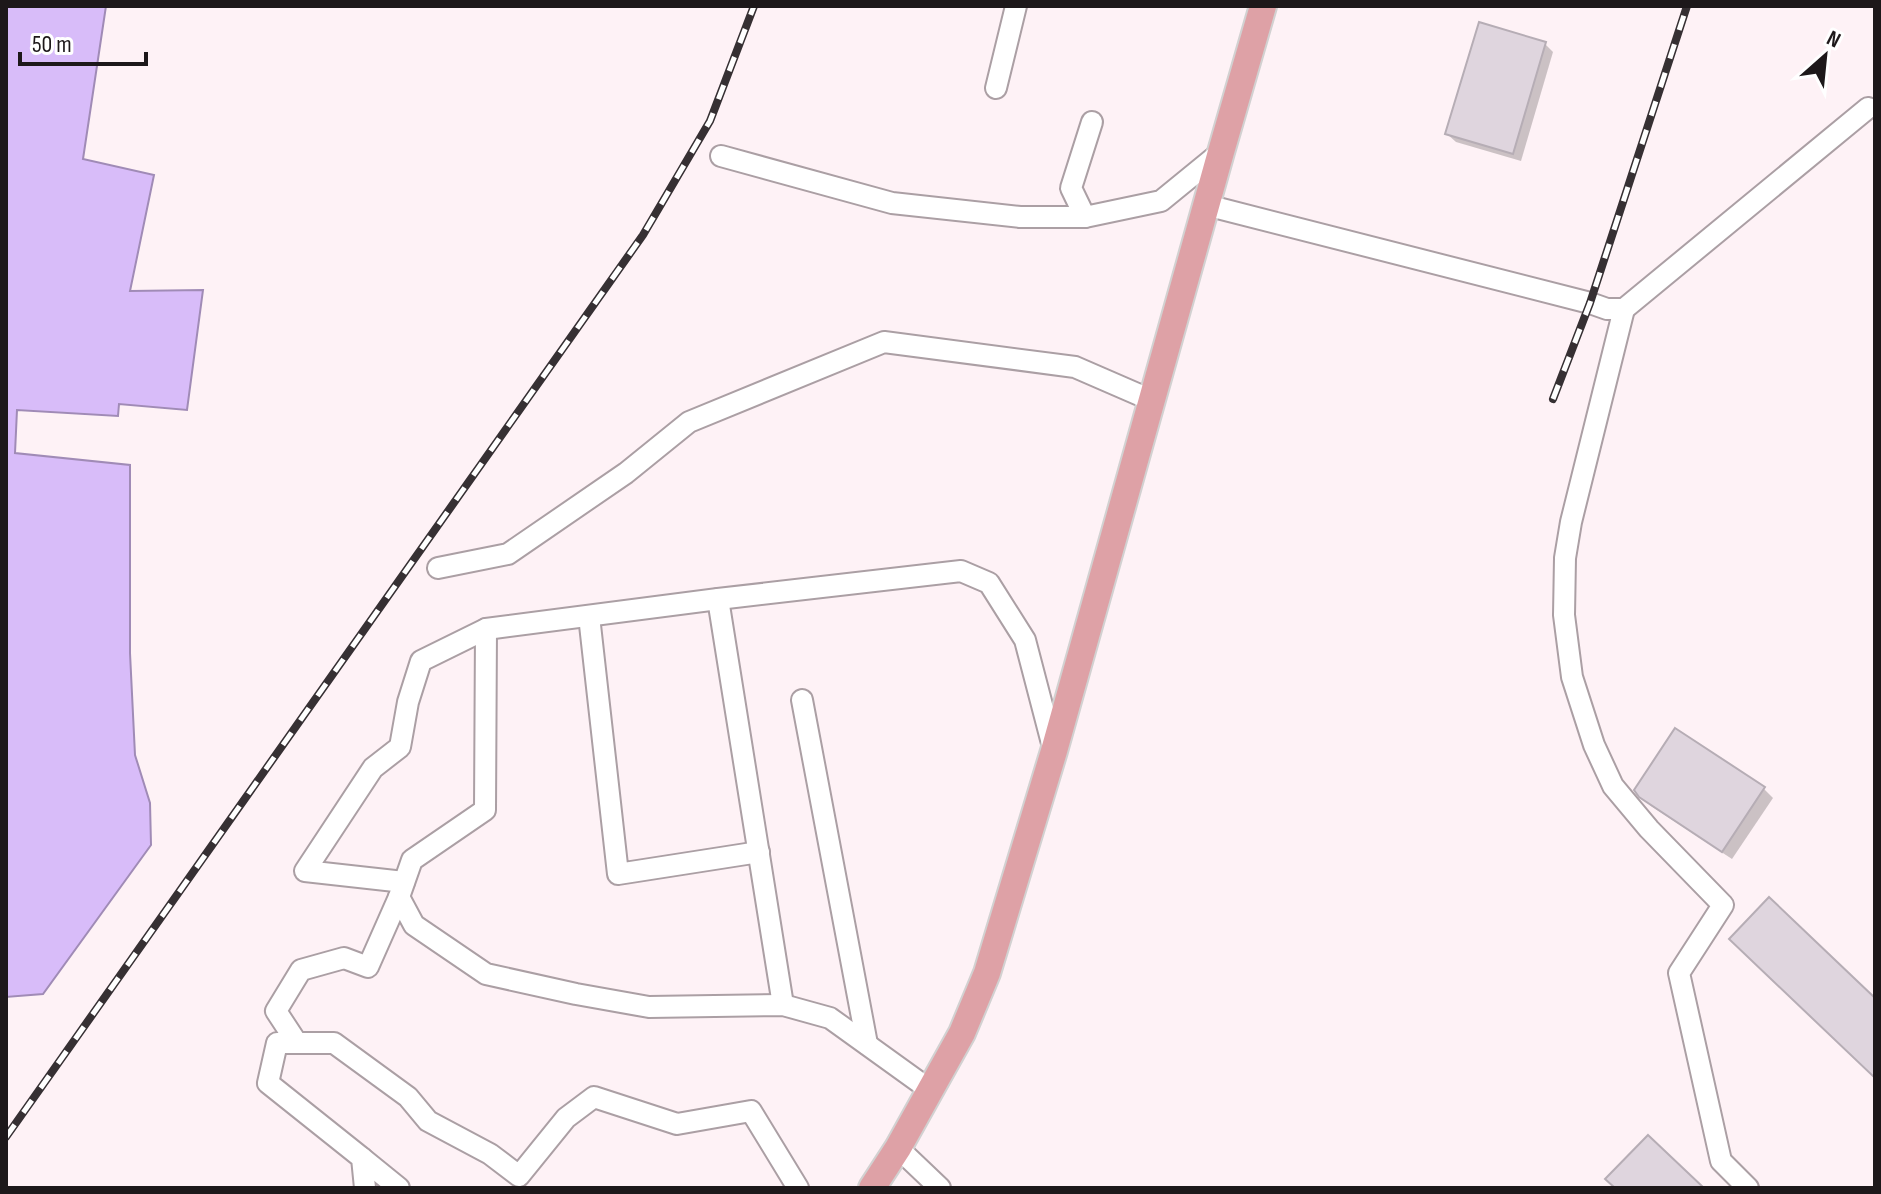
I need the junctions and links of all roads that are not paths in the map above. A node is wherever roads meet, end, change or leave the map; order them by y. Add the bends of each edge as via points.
1 (1016, 6) edge
2 (1263, 6) edge
3 (996, 88) dead end
4 (1868, 108) dead end
5 (1092, 122) dead end
6 (1221, 152) junction
7 (721, 156) dead end
8 (1206, 205) junction
9 (1085, 217) junction
10 (1624, 309) junction
11 (1151, 400) junction
12 (438, 568) dead end
13 (718, 599) junction
14 (589, 616) junction
15 (486, 629) junction
16 (802, 700) dead end
17 (1054, 751) junction
18 (759, 852) junction
19 (402, 890) junction
20 (783, 1005) junction
21 (297, 1043) junction
22 (867, 1044) junction
23 (930, 1090) junction
24 (898, 1148) junction
25 (362, 1158) junction
26 (365, 1188) edge
27 (399, 1188) edge
28 (798, 1188) edge
29 (872, 1188) edge
30 (940, 1188) edge
31 (1748, 1188) edge

1 - 3 street
2 - 6 main road
4 - 10 street
5 - 9 street via 1071,188
6 - 8 main road
6 - 9 street via 1161,201
7 - 9 street via 892,203 1020,217
8 - 10 street via 1607,309
8 - 11 main road
10 - 31 street via 1565,558 1564,615 1572,677 1613,786 1723,905 1679,973 1721,1161
11 - 12 street via 1075,367 884,342 689,422 626,473 508,554
11 - 17 main road
13 - 14 street
13 - 17 street via 961,571 989,583 1025,640
13 - 18 street
14 - 15 street
14 - 18 street via 618,874
15 - 19 street via 485,810 412,860
15 - 19 street via 421,661 400,747 373,768 305,871
16 - 22 street
17 - 23 main road via 987,973
18 - 20 street
19 - 20 street via 414,925 486,974 649,1007
19 - 21 street via 368,967 344,958 301,970 276,1011
20 - 22 street via 830,1018
21 - 25 street via 277,1043 268,1083
21 - 28 street via 334,1043 408,1097 428,1121 519,1176 566,1118 594,1097 677,1124 751,1111
22 - 23 street
23 - 24 main road
24 - 29 main road
24 - 30 street
25 - 26 street
25 - 27 street

